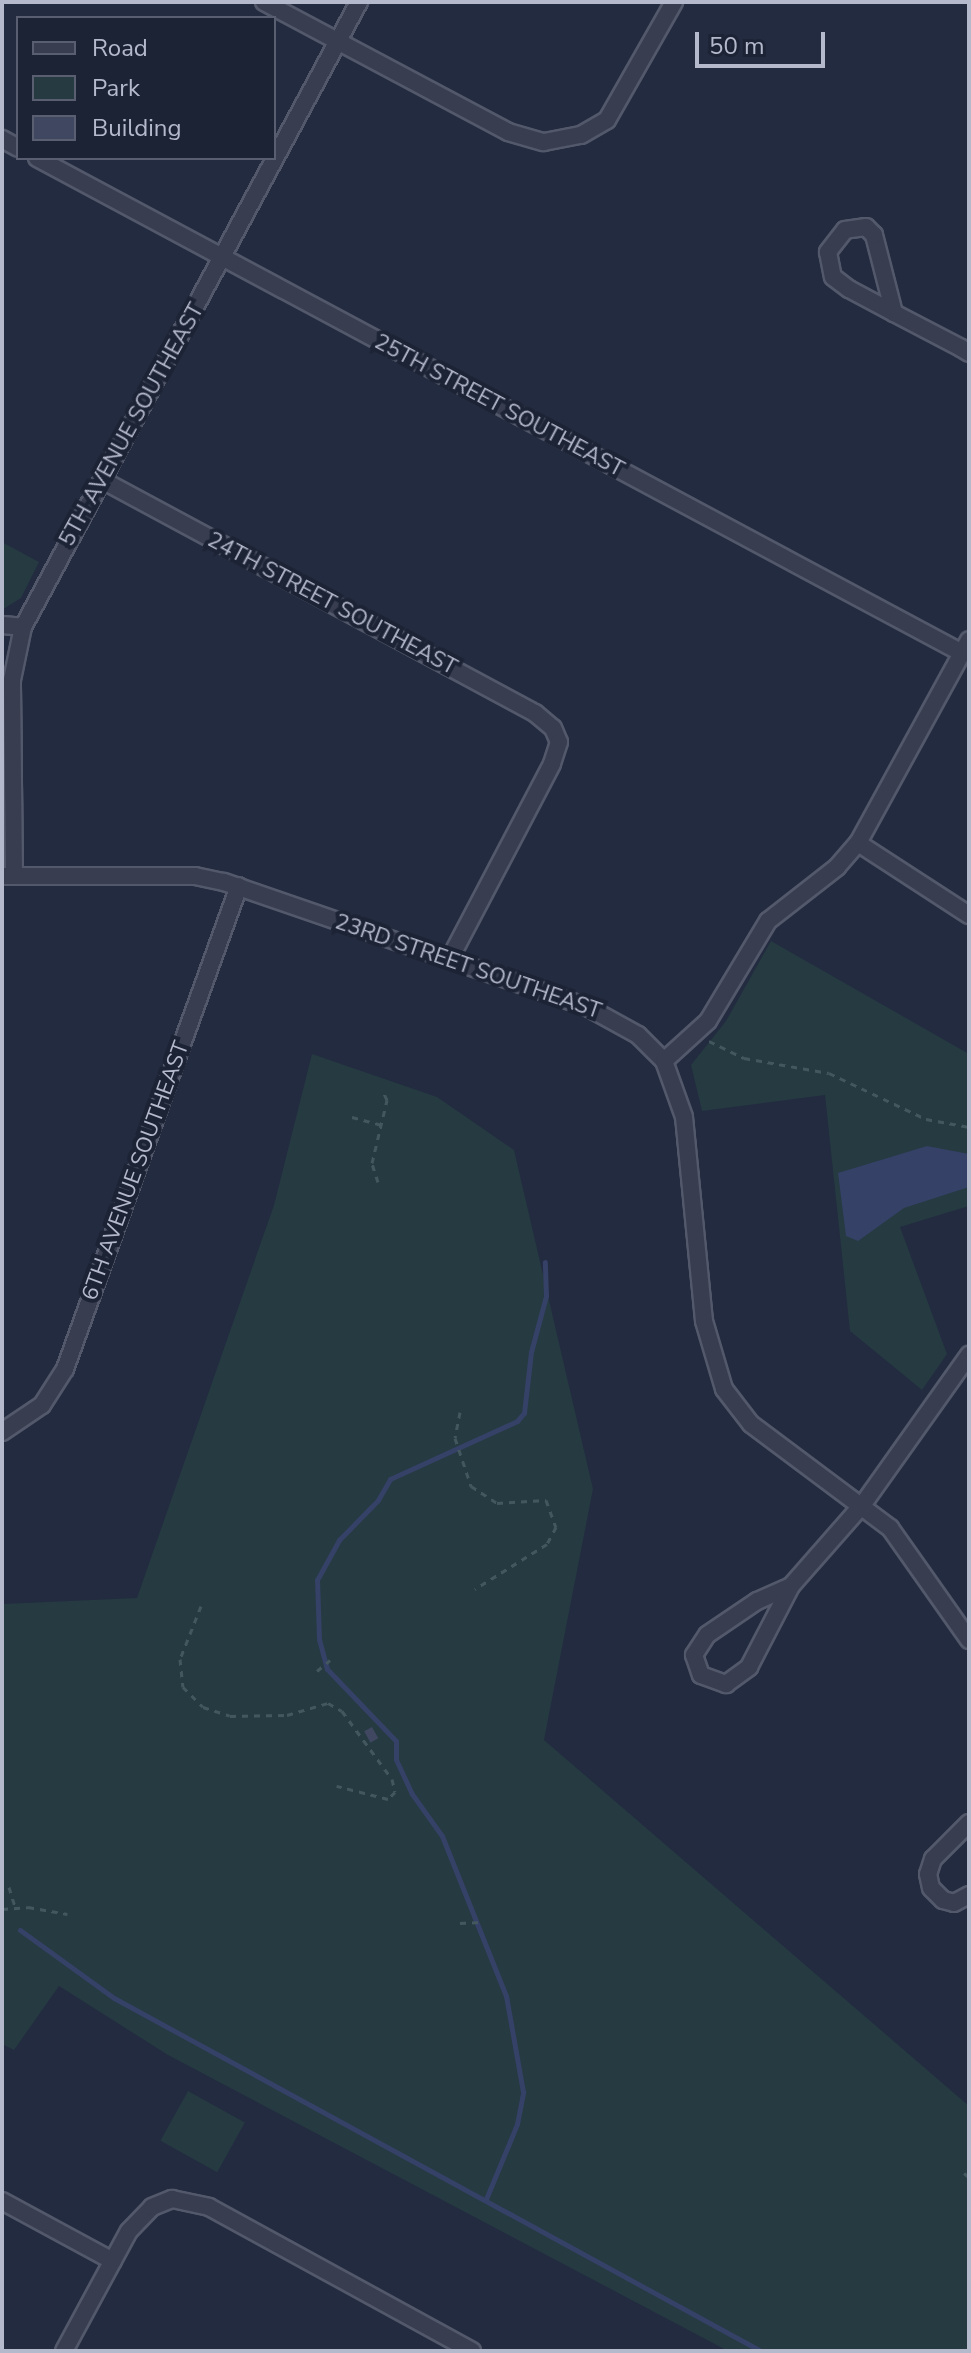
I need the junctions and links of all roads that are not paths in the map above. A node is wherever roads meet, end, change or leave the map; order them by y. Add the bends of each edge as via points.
1 (264, 2) edge
2 (359, 2) edge
3 (674, 2) edge
4 (337, 41) junction
5 (276, 157) edge
6 (41, 160) edge
7 (274, 160) edge
8 (223, 258) junction
9 (894, 313) junction
10 (969, 353) edge
11 (102, 480) junction
12 (2, 625) edge
13 (23, 627) junction
14 (965, 647) edge
15 (858, 843) junction
16 (8, 876) edge
17 (239, 886) junction
18 (969, 915) edge
19 (449, 960) junction
20 (664, 1061) junction
21 (969, 1355) edge
22 (2, 1432) edge
23 (863, 1504) junction
24 (791, 1586) junction
25 (969, 1640) edge
26 (969, 1823) edge
27 (969, 1895) edge
28 (2, 2201) edge
29 (113, 2261) junction
30 (448, 2345) edge
31 (64, 2351) edge
32 (472, 2351) edge

1 - 4 street
2 - 4 street, 5TH AVENUE SOUTHEAST
3 - 4 street via 615,110 581,135 544,142 521,138
4 - 5 street, 5TH AVENUE SOUTHEAST
6 - 8 street, 25TH STREET SOUTHEAST
7 - 8 street, 5TH AVENUE SOUTHEAST
8 - 11 street, 5TH AVENUE SOUTHEAST
8 - 14 street, 25TH STREET SOUTHEAST
9 - 9 street via 874,235 866,227 845,230 828,252 833,277
9 - 10 street
11 - 13 street, 5TH AVENUE SOUTHEAST
11 - 19 street, 24TH STREET SOUTHEAST via 535,713 557,734 552,764
12 - 13 street
13 - 16 street, 5TH AVENUE SOUTHEAST via 12,680
14 - 15 street
15 - 18 street
15 - 20 street via 837,867 768,921 698,1034
16 - 17 street, 23RD STREET SOUTHEAST via 195,876
17 - 19 street, 23RD STREET SOUTHEAST
17 - 22 street, 6TH AVENUE SOUTHEAST via 59,1382 31,1416
19 - 20 street, 23RD STREET SOUTHEAST via 612,1018
20 - 23 street via 684,1117 704,1321 718,1377 751,1424
21 - 23 street
23 - 24 street
23 - 25 street via 898,1537
24 - 24 street via 771,1631 741,1677 716,1684 701,1675 694,1655 707,1635 757,1601
26 - 27 street via 933,1859 928,1874 931,1888 943,1900 954,1903
28 - 29 street
29 - 30 street via 136,2221 165,2200 209,2207
29 - 31 street
30 - 32 street

